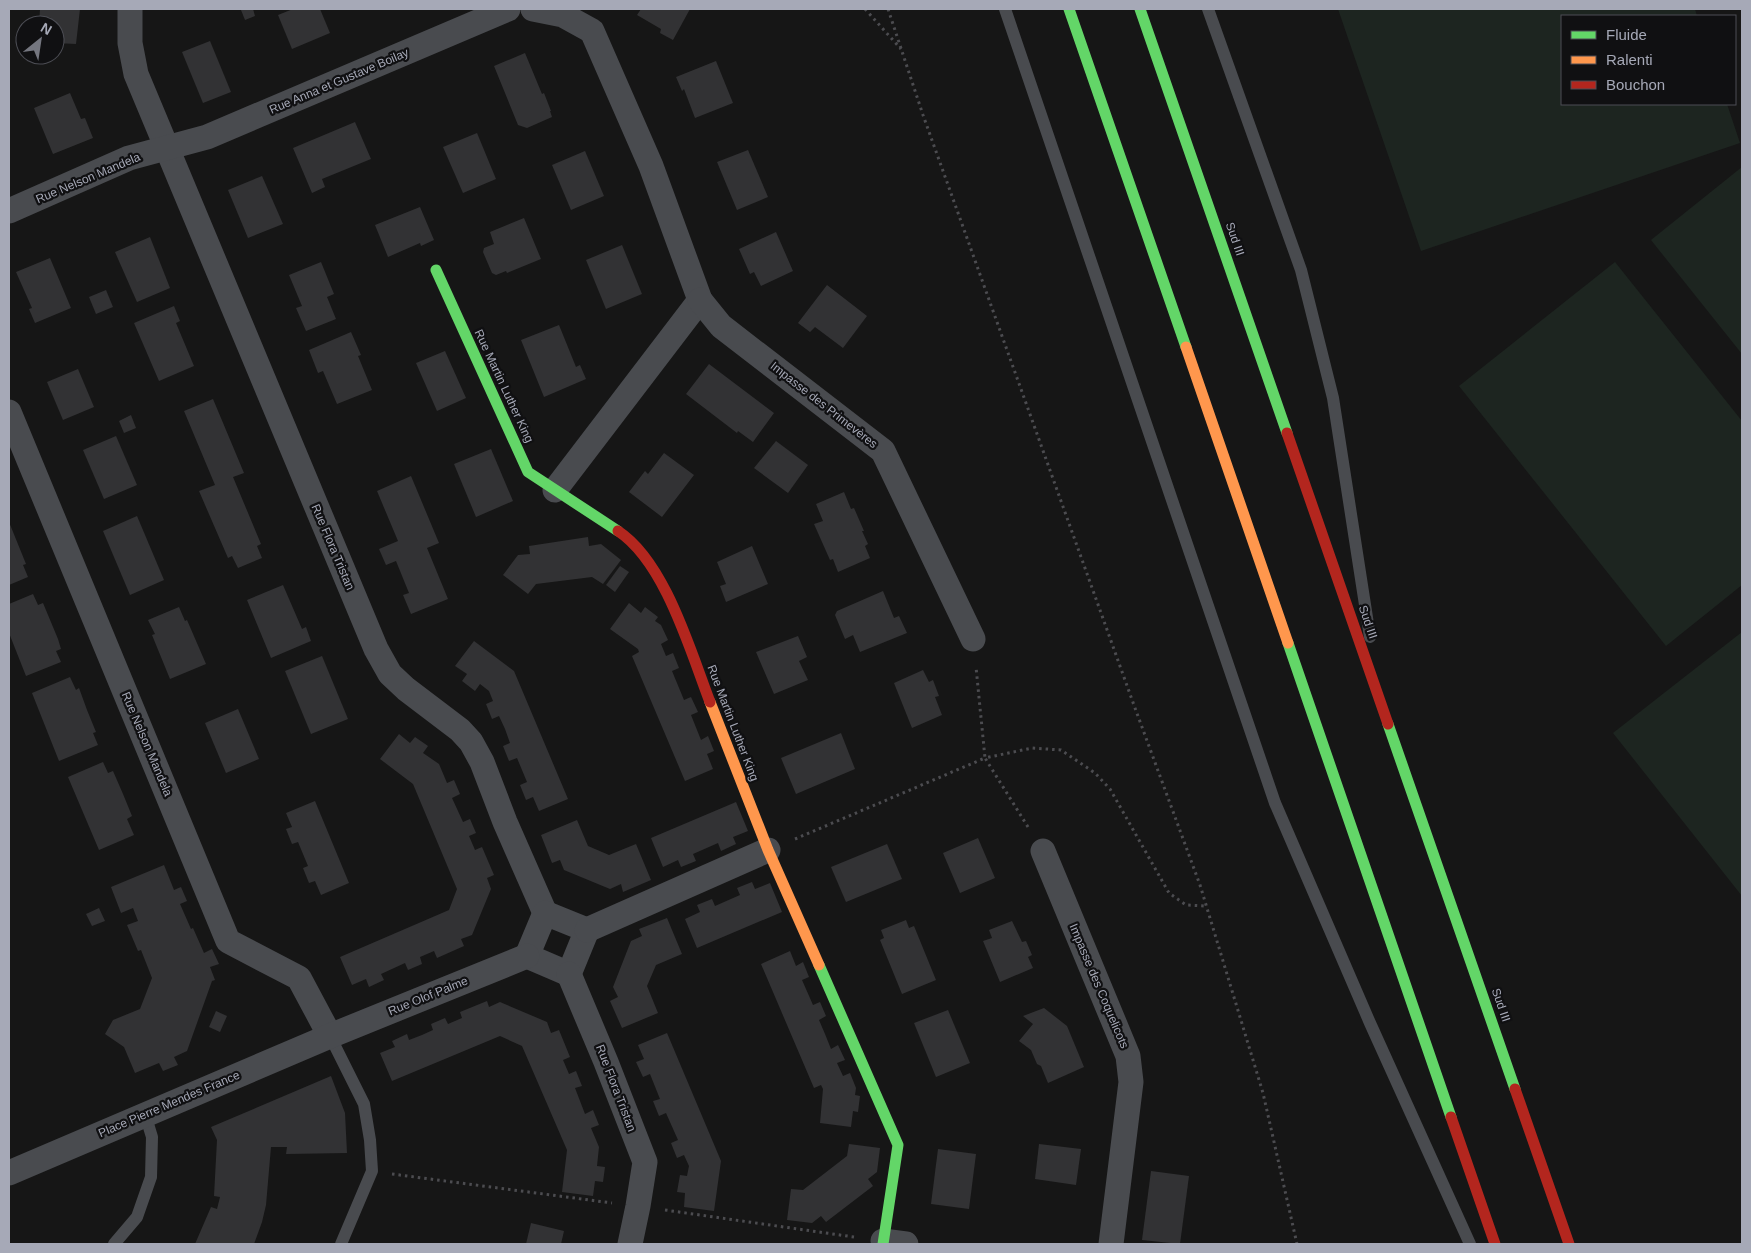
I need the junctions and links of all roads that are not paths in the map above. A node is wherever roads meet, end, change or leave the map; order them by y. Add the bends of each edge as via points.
1 (130, 9) edge
2 (508, 9) edge
3 (533, 9) edge
4 (1005, 9) edge
5 (1069, 9) edge
6 (1140, 9) edge
7 (1208, 9) edge
8 (168, 148) junction
9 (9, 211) edge
10 (436, 270) dead end
11 (700, 300) junction
12 (9, 412) edge
13 (555, 490) junction
14 (973, 639) road end
15 (1378, 694) junction
16 (768, 850) junction
17 (1043, 851) road end
18 (545, 913) junction
19 (587, 930) junction
20 (527, 956) junction
21 (569, 974) junction
22 (330, 1036) junction
23 (145, 1114) junction
24 (9, 1173) edge
25 (890, 1243) edge
26 (114, 1244) edge
27 (341, 1244) edge
28 (630, 1244) edge
29 (1111, 1244) edge
30 (1470, 1244) edge
31 (1495, 1244) edge
32 (1569, 1244) edge

1 - 8 street, Rue Flora Tristan via 130,43 136,74
2 - 8 street, Rue Anna et Gustave Boilay via 207,137
3 - 11 street, Impasse des Primevères via 562,15 592,31 651,166
4 - 30 lane via 1275,803
5 - 31 main road
6 - 15 main road, Sud III
7 - 15 lane via 1301,270 1333,398
8 - 9 street, Rue Nelson Mandela via 129,158
8 - 18 street, Rue Flora Tristan via 376,649 390,674 471,742
10 - 13 main road, Rue Martin Luther King via 528,472
11 - 13 street
11 - 14 street, Impasse des Primevères via 721,326 883,452
12 - 22 street, Rue Nelson Mandela via 228,941 300,978
13 - 16 main road, Rue Martin Luther King via 624,535 651,565 664,586
15 - 32 main road, Sud III
16 - 19 street
16 - 25 main road, Rue Martin Luther King via 898,1145
17 - 29 street, Impasse des Coquelicots via 1128,1056 1131,1082
18 - 19 street
18 - 20 street
19 - 21 street
20 - 21 street
20 - 22 street, Rue Olof Palme
21 - 28 street, Rue Flora Tristan via 645,1162
22 - 23 street, Place Pierre Mendes France
22 - 27 lane via 364,1104 372,1172
23 - 24 street, Place Pierre Mendes France
23 - 26 lane via 152,1137 151,1177 137,1217

